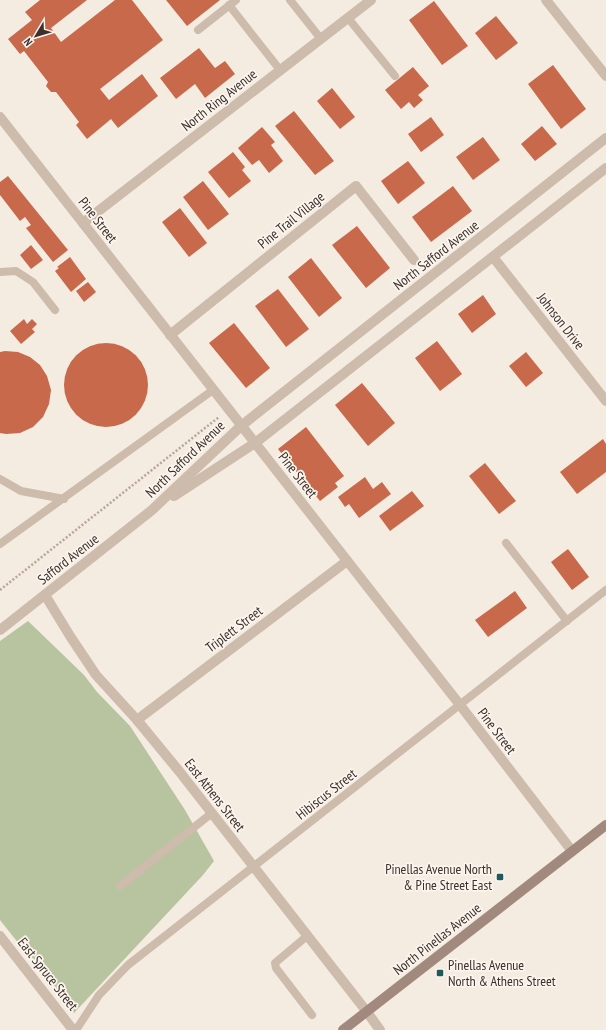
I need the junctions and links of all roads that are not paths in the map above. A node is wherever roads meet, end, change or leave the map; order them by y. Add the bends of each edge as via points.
1 (236, 0) edge
2 (290, 0) edge
3 (371, 0) edge
4 (546, 0) edge
5 (229, 5) junction
6 (348, 18) junction
7 (198, 30) dead end
8 (321, 39) junction
9 (280, 70) junction
10 (605, 72) edge
11 (395, 76) dead end
12 (0, 117) edge
13 (606, 138) edge
14 (606, 168) edge
15 (83, 223) junction
16 (493, 257) junction
17 (414, 260) dead end
18 (0, 272) edge
19 (55, 310) dead end
20 (170, 335) junction
21 (213, 390) junction
22 (606, 401) edge
23 (241, 426) junction
24 (255, 443) junction
25 (0, 480) edge
26 (64, 499) junction
27 (152, 510) junction
28 (506, 543) dead end
29 (0, 544) edge
30 (347, 561) junction
31 (606, 590) edge
32 (45, 595) junction
33 (567, 621) junction
34 (0, 630) edge
35 (460, 705) junction
36 (137, 720) junction
37 (212, 813) junction
38 (606, 825) edge
39 (572, 851) junction
40 (253, 867) junction
41 (120, 886) dead end
42 (0, 936) edge
43 (307, 936) junction
44 (367, 1012) junction
45 (312, 1015) dead end
46 (74, 1030) edge
47 (343, 1030) edge
48 (380, 1030) edge

1 - 5 lane
2 - 8 lane
3 - 6 street, North Ring Avenue
4 - 10 street
5 - 7 lane
5 - 9 lane
6 - 8 street, North Ring Avenue
6 - 11 lane
8 - 9 street, North Ring Avenue
9 - 15 street, North Ring Avenue
12 - 15 street, Pine Street
13 - 23 street, North Safford Avenue
14 - 16 street, North Safford Avenue
15 - 20 street, Pine Street
16 - 22 street, Johnson Drive
16 - 24 street, North Safford Avenue
17 - 20 street, Pine Trail Village via 356,186
18 - 19 lane via 16,271 33,282
20 - 21 street, Pine Street
21 - 23 street, Pine Street
21 - 26 lane
23 - 24 street, Pine Street
23 - 27 street, North Safford Avenue
24 - 27 street, North Safford Avenue
24 - 30 street, Pine Street
25 - 26 lane via 21,491
26 - 29 lane
27 - 32 street, Safford Avenue
28 - 33 lane
30 - 35 street, Pine Street
30 - 36 street, Triplett Street
31 - 33 lane, Hibiscus Street
32 - 34 street, Safford Avenue
32 - 36 street, East Athens Street via 96,675
33 - 35 lane, Hibiscus Street
35 - 39 street, Pine Street
35 - 40 lane, Hibiscus Street
36 - 37 street, East Athens Street
37 - 40 street, East Athens Street
37 - 41 lane
38 - 39 main road, North Pinellas Avenue
39 - 44 main road, North Pinellas Avenue
40 - 43 street, East Athens Street
40 - 46 lane, Hibiscus Street via 128,965 99,995
42 - 46 street, East Spruce Street
43 - 44 street, East Athens Street
43 - 45 lane via 275,962 276,968
44 - 47 main road, North Pinellas Avenue
44 - 48 street, East Athens Street

